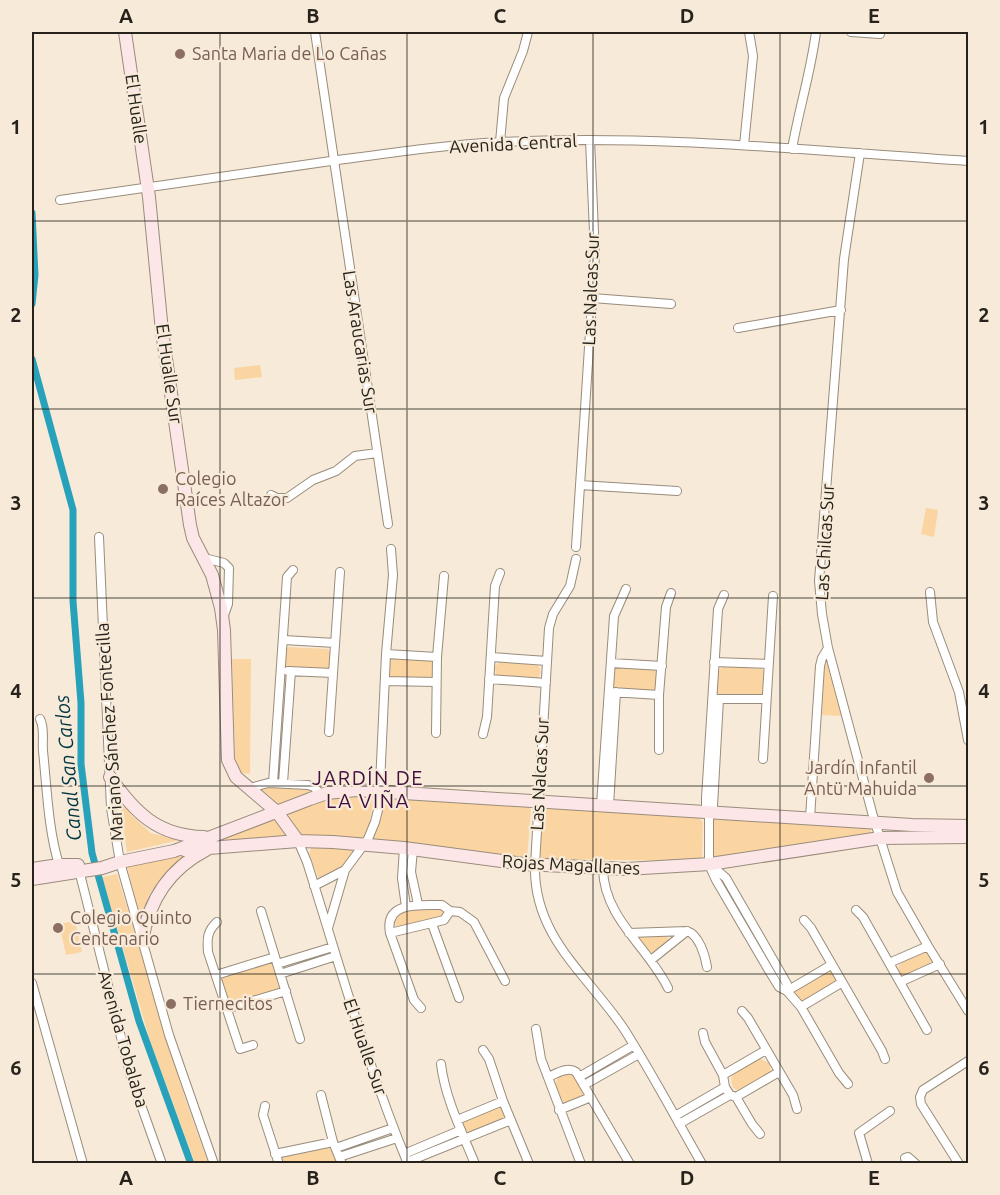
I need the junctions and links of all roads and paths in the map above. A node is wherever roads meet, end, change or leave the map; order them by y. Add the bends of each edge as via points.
1 (125, 32) edge
2 (315, 32) edge
3 (528, 32) edge
4 (749, 32) edge
5 (816, 32) edge
6 (851, 32) edge
7 (880, 34) dead end
8 (590, 140) junction
9 (500, 142) junction
10 (744, 145) junction
11 (792, 149) junction
12 (860, 153) junction
13 (333, 160) junction
14 (969, 161) edge
15 (147, 187) junction
16 (60, 200) dead end
17 (592, 298) junction
18 (671, 304) dead end
19 (841, 310) junction
20 (738, 328) dead end
21 (377, 453) junction
22 (580, 485) junction
23 (676, 491) dead end
24 (271, 495) dead end
25 (388, 524) dead end
26 (99, 537) dead end
27 (576, 547) dead end
28 (391, 549) dead end
29 (204, 558) junction
30 (576, 559) dead end
31 (293, 570) dead end
32 (340, 572) dead end
33 (500, 573) dead end
34 (444, 576) dead end
35 (626, 589) dead end
36 (930, 592) dead end
37 (671, 593) dead end
38 (724, 595) dead end
39 (772, 596) dead end
40 (223, 618) junction
41 (284, 640) junction
42 (335, 643) junction
43 (828, 648) junction
44 (386, 654) junction
45 (437, 657) junction
46 (491, 657) junction
47 (547, 661) junction
48 (714, 662) junction
49 (611, 663) junction
50 (768, 664) junction
51 (662, 666) junction
52 (281, 670) junction
53 (291, 671) junction
54 (333, 673) junction
55 (489, 679) junction
56 (385, 681) junction
57 (436, 682) junction
58 (546, 683) junction
59 (612, 692) junction
60 (659, 695) junction
61 (715, 699) junction
62 (766, 699) junction
63 (40, 719) dead end
64 (329, 732) dead end
65 (436, 733) dead end
66 (483, 734) dead end
67 (969, 740) edge
68 (659, 750) dead end
69 (763, 759) dead end
70 (110, 777) junction
71 (273, 783) junction
72 (284, 783) junction
73 (250, 788) junction
74 (380, 790) junction
75 (321, 795) junction
76 (538, 801) junction
77 (605, 805) junction
78 (277, 812) junction
79 (709, 812) junction
80 (810, 818) junction
81 (875, 822) junction
82 (969, 826) edge
83 (969, 837) edge
84 (880, 838) junction
85 (298, 841) junction
86 (209, 843) junction
87 (365, 844) junction
88 (408, 848) junction
89 (120, 862) junction
90 (710, 864) junction
91 (535, 865) junction
92 (57, 870) junction
93 (345, 870) junction
94 (85, 871) junction
95 (32, 874) edge
96 (603, 875) junction
97 (315, 886) junction
98 (418, 904) junction
99 (406, 907) junction
100 (856, 910) dead end
101 (261, 911) dead end
102 (450, 911) junction
103 (804, 920) dead end
104 (217, 922) dead end
105 (432, 924) junction
106 (328, 928) junction
107 (687, 931) junction
108 (390, 933) junction
109 (629, 933) junction
110 (142, 941) junction
111 (928, 946) junction
112 (335, 951) junction
113 (276, 960) junction
114 (651, 960) junction
115 (889, 963) junction
116 (940, 964) junction
117 (831, 965) junction
118 (707, 967) dead end
119 (280, 974) junction
120 (216, 975) junction
121 (505, 981) dead end
122 (841, 982) junction
123 (900, 982) junction
124 (32, 983) edge
125 (668, 988) dead end
126 (286, 991) junction
127 (787, 991) junction
128 (459, 998) dead end
129 (801, 1007) junction
130 (421, 1008) dead end
131 (226, 1009) junction
132 (742, 1011) dead end
133 (969, 1011) edge
134 (536, 1029) dead end
135 (927, 1030) dead end
136 (703, 1033) dead end
137 (300, 1039) dead end
138 (634, 1045) junction
139 (253, 1046) dead end
140 (483, 1050) dead end
141 (766, 1050) junction
142 (639, 1054) junction
143 (885, 1059) dead end
144 (969, 1061) edge
145 (441, 1064) dead end
146 (779, 1072) junction
147 (723, 1075) junction
148 (548, 1077) junction
149 (579, 1077) junction
150 (848, 1084) dead end
151 (584, 1085) junction
152 (730, 1093) junction
153 (321, 1095) dead end
154 (591, 1097) junction
155 (502, 1101) junction
156 (265, 1106) dead end
157 (797, 1109) dead end
158 (559, 1110) junction
159 (890, 1111) dead end
160 (457, 1120) junction
161 (511, 1120) junction
162 (677, 1120) junction
163 (393, 1128) junction
164 (463, 1134) junction
165 (760, 1134) dead end
166 (397, 1138) junction
167 (334, 1145) junction
168 (275, 1154) junction
169 (340, 1160) edge
170 (406, 1160) edge
171 (83, 1164) edge
172 (162, 1164) edge
173 (214, 1164) edge
174 (279, 1164) edge
175 (475, 1164) edge
176 (529, 1164) edge
177 (581, 1164) edge
178 (630, 1164) edge
179 (702, 1164) edge
180 (868, 1164) edge
181 (907, 1164) edge
182 (916, 1164) edge
183 (959, 1164) edge

1 - 15 street, El Hualle
2 - 13 street, Las Araucarias Sur
3 - 9 street via 504,98
4 - 10 street via 753,56
5 - 11 street
6 - 7 street
8 - 9 street, Avenida Central
8 - 10 street, Avenida Central
8 - 17 street, Las Nalcas Sur via 595,255
9 - 13 street, Avenida Central
10 - 11 street, Avenida Central
11 - 12 street, Avenida Central
12 - 14 street, Avenida Central
12 - 19 street, Las Chilcas Sur via 844,259
13 - 15 street, Avenida Central
13 - 21 street, Las Araucarias Sur
15 - 16 street, Avenida Central
15 - 29 street, El Hualle Sur via 190,525
17 - 18 street
17 - 22 street, Las Nalcas Sur
19 - 20 street
19 - 43 street, Las Chilcas Sur via 819,581
21 - 24 street via 355,456 288,498
21 - 25 street, Las Araucarias Sur
22 - 23 street
22 - 27 street, Las Nalcas Sur
26 - 70 street, Mariano Sánchez Fontecilla
28 - 44 street via 393,575
29 - 40 street, El Hualle Sur
29 - 40 street, El Hualle Sur via 229,568 228,604
30 - 47 street, Las Nalcas Sur via 570,586 551,618
31 - 41 street via 287,577
32 - 42 street
33 - 46 street via 495,586
34 - 45 street
35 - 49 street via 614,616
36 - 67 street via 933,622 959,692
37 - 51 street via 666,607
38 - 48 street via 718,609
39 - 50 street
40 - 73 street, El Hualle Sur via 227,754 233,772
41 - 42 street
41 - 52 street
42 - 54 street
43 - 80 street via 820,666
43 - 81 street, Las Chilcas Sur
44 - 45 street
44 - 56 street
45 - 57 street
46 - 47 street
46 - 55 street
47 - 58 street, Las Nalcas Sur
48 - 50 street
48 - 61 street
49 - 51 street
49 - 59 street
50 - 62 street
51 - 60 street
52 - 53 street
52 - 71 street
53 - 54 street
53 - 72 street
54 - 64 street
55 - 58 street
55 - 66 street
56 - 57 street
56 - 74 street
57 - 65 street
58 - 76 street, Las Nalcas Sur
59 - 60 street
59 - 77 street
60 - 68 street
61 - 62 street
61 - 79 street via 713,806
62 - 69 street
63 - 92 street
70 - 86 street via 129,804 151,822
70 - 89 street, Mariano Sánchez Fontecilla
71 - 72 street
71 - 73 street
72 - 75 street via 310,785
73 - 78 street, El Hualle Sur
74 - 75 street, Rojas Magallanes
74 - 76 street, Rojas Magallanes
74 - 87 street via 378,814
75 - 78 street, Rojas Magallanes
76 - 77 street, Rojas Magallanes
76 - 91 street, Las Nalcas Sur
77 - 79 street, Rojas Magallanes
78 - 85 street, El Hualle Sur
78 - 86 street, Rojas Magallanes
79 - 80 street, Rojas Magallanes
79 - 90 street
80 - 81 street, Rojas Magallanes
81 - 82 street, Rojas Magallanes
81 - 84 street, Las Chilcas Sur
83 - 84 street, Rojas Magallanes
84 - 90 street, Rojas Magallanes
84 - 111 street, Las Chilcas Sur via 897,892
85 - 86 street, Rojas Magallanes
85 - 87 street, Rojas Magallanes
85 - 97 street, El Hualle Sur
86 - 89 street, Rojas Magallanes
86 - 110 street via 162,886 151,907
87 - 88 street, Rojas Magallanes
87 - 93 street
88 - 91 street, Rojas Magallanes
88 - 98 street
88 - 99 street via 401,871
89 - 94 street, Rojas Magallanes via 111,860
89 - 110 street, Mariano Sánchez Fontecilla
90 - 96 street, Rojas Magallanes
90 - 127 street via 768,969 779,987
91 - 96 street, Rojas Magallanes
91 - 138 street, Las Nalcas Sur via 538,900 555,940
92 - 94 street, Rojas Magallanes
92 - 95 street, Rojas Magallanes
93 - 97 street
93 - 106 street
94 - 172 street, Avenida Tobalaba via 131,1077
96 - 109 street via 614,911
97 - 106 street, El Hualle Sur
98 - 99 street
98 - 102 street via 442,904
99 - 108 street via 390,916
100 - 115 street
101 - 113 street
102 - 105 street via 444,920
102 - 121 street via 460,912 474,922
103 - 117 street
104 - 120 street via 207,937
105 - 108 street
105 - 128 street
106 - 112 street, El Hualle Sur
107 - 109 street
107 - 114 street
107 - 118 street via 693,934
108 - 130 street via 414,1000
109 - 114 street
110 - 173 street, Mariano Sánchez Fontecilla via 169,1035
111 - 115 street
111 - 116 street, Las Chilcas Sur
112 - 113 street
112 - 119 street
112 - 163 street, El Hualle Sur
113 - 119 street
113 - 120 street
114 - 125 street
115 - 123 street
116 - 123 street
116 - 133 street, Las Chilcas Sur
117 - 122 street
117 - 127 street
119 - 126 street
120 - 131 street
122 - 129 street
122 - 143 street
123 - 135 street
124 - 171 street
126 - 131 street
126 - 137 street
127 - 129 street
129 - 150 street
131 - 139 street via 240,1049
132 - 141 street
134 - 148 street
136 - 147 street
138 - 142 street, Las Nalcas Sur
138 - 149 street
140 - 155 street
141 - 146 street
141 - 147 street
142 - 151 street
142 - 162 street, Las Nalcas Sur
144 - 183 street via 923,1090 920,1097
145 - 160 street
146 - 152 street
146 - 157 street
147 - 152 street
148 - 149 street via 573,1070
148 - 158 street
149 - 151 street
151 - 154 street
152 - 162 street
152 - 165 street
153 - 167 street
154 - 158 street
154 - 178 street
155 - 160 street
155 - 161 street
156 - 168 street via 262,1114
158 - 177 street
159 - 180 street via 860,1133
160 - 164 street
161 - 164 street
161 - 176 street
162 - 179 street, Las Nalcas Sur
163 - 166 street, El Hualle Sur
163 - 167 street
164 - 170 street
164 - 175 street
166 - 169 street
166 - 170 street, El Hualle Sur
167 - 168 street
167 - 169 street
168 - 174 street
181 - 182 street via 908,1157

